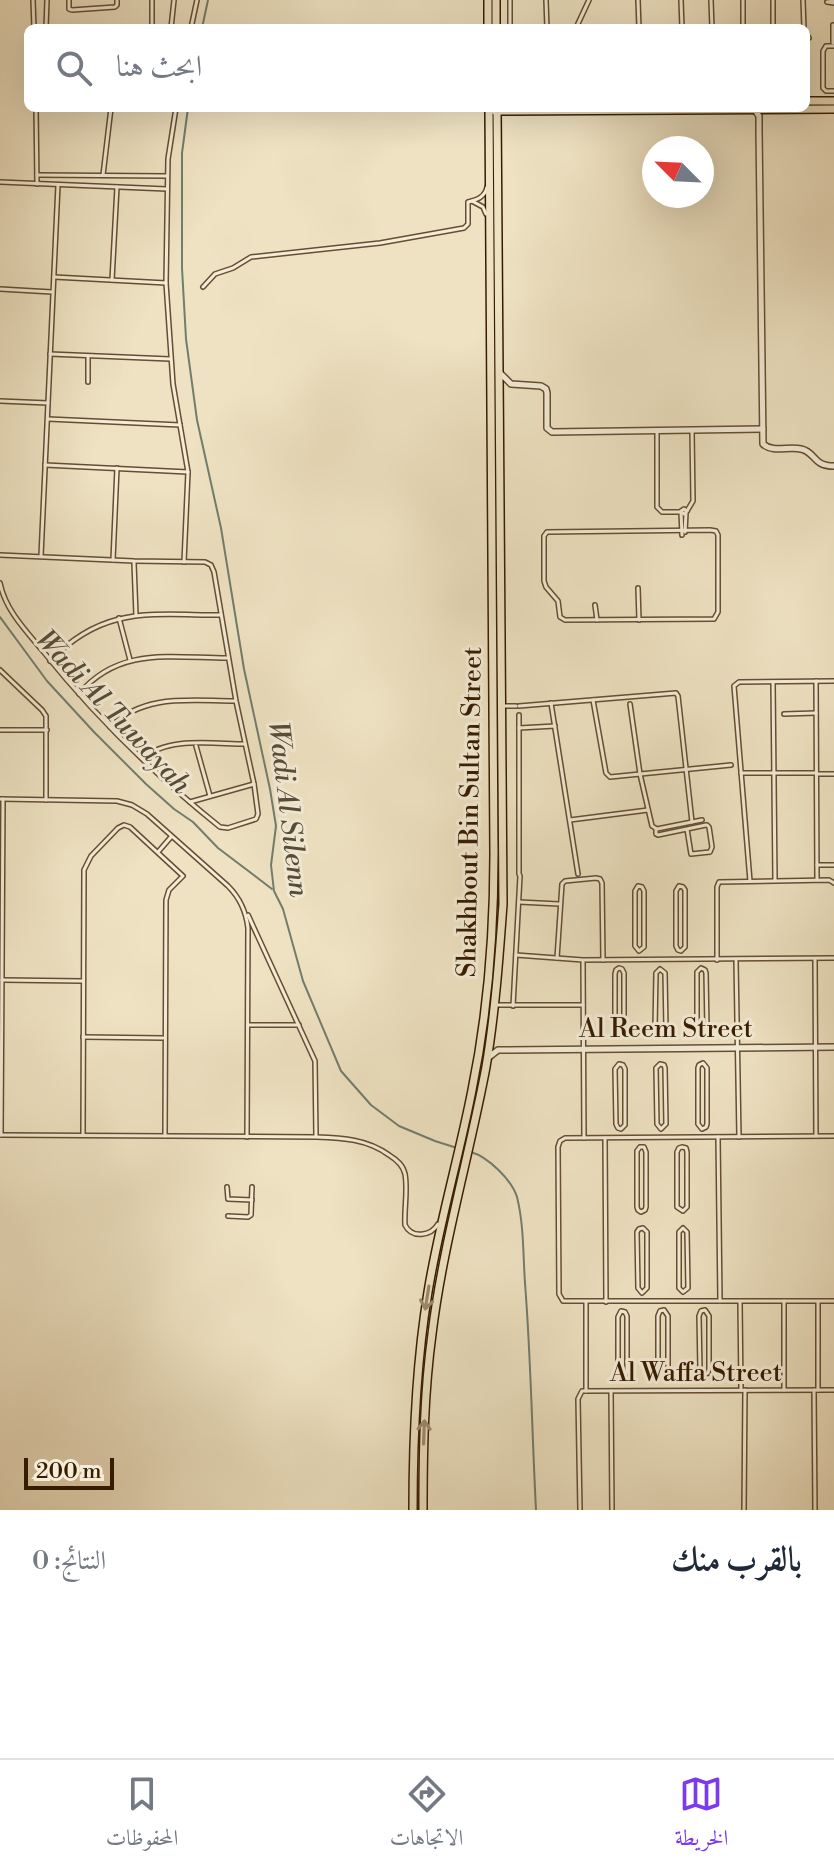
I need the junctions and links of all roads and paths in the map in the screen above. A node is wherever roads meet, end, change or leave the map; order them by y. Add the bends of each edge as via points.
1 (33, 0) edge
2 (47, 0) edge
3 (69, 0) edge
4 (117, 0) edge
5 (152, 0) edge
6 (174, 0) edge
7 (197, 0) edge
8 (488, 0) edge
9 (496, 0) edge
10 (510, 0) edge
11 (546, 0) edge
12 (589, 0) edge
13 (638, 0) edge
14 (681, 0) edge
15 (711, 0) edge
16 (743, 0) edge
17 (773, 0) edge
18 (803, 0) edge
19 (34, 24) edge
20 (46, 24) edge
21 (152, 24) edge
22 (171, 24) edge
23 (192, 24) edge
24 (488, 24) edge
25 (496, 24) edge
26 (510, 24) edge
27 (547, 24) edge
28 (578, 24) edge
29 (639, 24) edge
30 (682, 24) edge
31 (712, 24) edge
32 (743, 24) edge
33 (773, 24) edge
34 (804, 24) edge
35 (834, 27) edge
36 (834, 34) edge
37 (834, 44) edge
38 (834, 91) edge
39 (834, 99) edge
40 (810, 101) edge
41 (810, 109) edge
42 (834, 109) edge
43 (36, 112) edge
44 (111, 112) edge
45 (175, 112) edge
46 (493, 112) edge
47 (494, 112) edge
48 (523, 112) edge
49 (756, 112) edge
50 (764, 112) edge
51 (759, 131) junction
52 (498, 135) junction
53 (493, 163) junction
54 (37, 175) junction
55 (103, 175) junction
56 (167, 176) junction
57 (0, 182) edge
58 (37, 184) junction
59 (58, 185) junction
60 (117, 187) junction
61 (167, 189) junction
62 (472, 201) junction
63 (490, 242) junction
64 (53, 277) junction
65 (112, 280) junction
66 (166, 283) junction
67 (203, 287) dead end
68 (0, 289) edge
69 (52, 292) junction
70 (50, 354) junction
71 (88, 356) junction
72 (171, 359) junction
73 (499, 372) junction
74 (88, 382) dead end
75 (511, 384) junction
76 (500, 395) junction
77 (0, 401) edge
78 (48, 403) junction
79 (47, 419) junction
80 (180, 425) junction
81 (763, 429) junction
82 (692, 430) junction
83 (657, 431) junction
84 (45, 465) junction
85 (834, 466) edge
86 (117, 468) junction
87 (188, 472) junction
88 (683, 511) junction
89 (684, 533) junction
90 (0, 553) edge
91 (41, 558) junction
92 (113, 560) junction
93 (134, 561) junction
94 (184, 562) junction
95 (0, 583) edge
96 (638, 588) dead end
97 (595, 605) dead end
98 (136, 615) junction
99 (221, 615) junction
100 (119, 618) junction
101 (597, 620) junction
102 (639, 620) junction
103 (229, 658) junction
104 (130, 660) junction
105 (50, 661) junction
106 (0, 670) edge
107 (816, 681) junction
108 (834, 681) edge
109 (773, 682) junction
110 (79, 694) junction
111 (593, 700) junction
112 (236, 701) junction
113 (551, 703) junction
114 (630, 704) dead end
115 (502, 706) junction
116 (816, 713) junction
117 (784, 714) dead end
118 (519, 715) dead end
119 (555, 726) junction
120 (110, 727) junction
121 (519, 728) junction
122 (0, 730) edge
123 (47, 730) junction
124 (196, 744) junction
125 (245, 744) junction
126 (143, 759) junction
127 (731, 765) dead end
128 (686, 770) junction
129 (741, 773) junction
130 (774, 773) junction
131 (816, 773) junction
132 (640, 774) junction
133 (834, 774) edge
134 (254, 784) junction
135 (210, 796) junction
136 (2, 799) edge
137 (46, 800) junction
138 (190, 802) junction
139 (648, 810) junction
140 (570, 820) junction
141 (702, 820) dead end
142 (692, 822) junction
143 (656, 829) junction
144 (687, 829) junction
145 (172, 837) junction
146 (158, 852) junction
147 (817, 865) junction
148 (834, 865) edge
149 (578, 874) dead end
150 (775, 880) junction
151 (817, 880) junction
152 (750, 881) junction
153 (834, 883) edge
154 (519, 902) junction
155 (560, 904) junction
156 (244, 908) junction
157 (676, 923) junction
158 (685, 923) junction
159 (644, 924) junction
160 (635, 925) junction
161 (259, 939) junction
162 (248, 940) junction
163 (639, 951) junction
164 (681, 951) junction
165 (516, 955) junction
166 (557, 958) junction
167 (834, 958) edge
168 (815, 959) junction
169 (583, 960) junction
170 (603, 960) junction
171 (619, 960) junction
172 (640, 960) junction
173 (660, 960) junction
174 (681, 960) junction
175 (701, 960) junction
176 (717, 960) junction
177 (736, 960) junction
178 (619, 968) junction
179 (701, 968) junction
180 (660, 969) junction
181 (2, 980) edge
182 (83, 981) junction
183 (615, 996) junction
184 (624, 996) junction
185 (656, 996) junction
186 (665, 996) junction
187 (697, 996) junction
188 (706, 996) junction
189 (495, 1005) junction
190 (583, 1005) junction
191 (513, 1006) junction
192 (295, 1018) junction
193 (248, 1025) junction
194 (299, 1025) junction
195 (291, 1026) junction
196 (482, 1032) junction
197 (83, 1037) junction
198 (490, 1037) junction
199 (1, 1038) edge
200 (165, 1038) junction
201 (834, 1047) edge
202 (738, 1048) junction
203 (816, 1048) junction
204 (583, 1049) junction
205 (498, 1050) junction
206 (486, 1067) junction
207 (698, 1101) junction
208 (707, 1101) junction
209 (615, 1102) junction
210 (625, 1102) junction
211 (657, 1102) junction
212 (666, 1102) junction
213 (469, 1127) junction
214 (621, 1129) junction
215 (661, 1129) junction
216 (702, 1129) junction
217 (0, 1135) edge
218 (83, 1135) junction
219 (165, 1136) junction
220 (816, 1136) junction
221 (834, 1136) edge
222 (247, 1137) junction
223 (316, 1137) junction
224 (703, 1137) junction
225 (718, 1137) junction
226 (739, 1137) junction
227 (584, 1138) junction
228 (605, 1138) junction
229 (621, 1138) junction
230 (641, 1138) junction
231 (661, 1138) junction
232 (682, 1138) junction
233 (641, 1146) junction
234 (682, 1147) junction
235 (459, 1168) junction
236 (678, 1173) junction
237 (687, 1173) junction
238 (637, 1174) junction
239 (646, 1174) junction
240 (227, 1187) dead end
241 (252, 1187) dead end
242 (252, 1200) junction
243 (444, 1211) junction
244 (228, 1216) dead end
245 (430, 1236) junction
246 (434, 1257) junction
247 (679, 1265) junction
248 (688, 1265) junction
249 (637, 1266) junction
250 (647, 1266) junction
251 (683, 1292) junction
252 (642, 1293) junction
253 (684, 1301) junction
254 (704, 1301) junction
255 (720, 1301) junction
256 (784, 1301) junction
257 (818, 1301) junction
258 (834, 1301) edge
259 (586, 1302) junction
260 (606, 1302) junction
261 (621, 1302) junction
262 (642, 1302) junction
263 (663, 1302) junction
264 (740, 1302) junction
265 (663, 1310) junction
266 (704, 1310) junction
267 (622, 1311) junction
268 (699, 1337) junction
269 (709, 1337) junction
270 (618, 1338) junction
271 (627, 1338) junction
272 (658, 1338) junction
273 (668, 1338) junction
274 (743, 1390) junction
275 (784, 1390) junction
276 (816, 1390) junction
277 (834, 1390) edge
278 (586, 1391) junction
279 (611, 1391) junction
280 (745, 1508) edge
281 (413, 1510) edge
282 (423, 1510) edge
283 (580, 1510) edge
284 (612, 1510) edge
285 (815, 1510) edge

1 - 19 street
2 - 20 street
3 - 4 street via 71,10 115,7
5 - 21 street
6 - 22 street
7 - 23 street
8 - 24 main road
9 - 25 main road
10 - 26 street
11 - 27 street
12 - 28 street
13 - 29 street
14 - 30 street
15 - 31 street
16 - 32 street
17 - 33 street
18 - 34 street
35 - 36 street
36 - 37 street
37 - 38 street via 823,50 823,88
39 - 40 main road
41 - 42 main road
43 - 54 street
44 - 55 street
45 - 56 street
46 - 53 main road, Shakhbout Bin Sultan Street
47 - 52 main road, Shakhbout Bin Sultan Street
48 - 52 main road via 505,118
49 - 51 street
50 - 51 street
51 - 81 street
52 - 53 main road, Shakhbout Bin Sultan Street
53 - 62 street via 486,191
53 - 63 main road, Shakhbout Bin Sultan Street
53 - 73 main road, Shakhbout Bin Sultan Street
54 - 55 street
54 - 58 street
55 - 56 street
56 - 61 street
57 - 58 street
58 - 59 street
59 - 60 street
59 - 64 street
60 - 61 street
60 - 65 street
61 - 66 street
62 - 63 street via 485,210
62 - 67 street via 464,228 251,257 215,274
63 - 196 main road, Shakhbout Bin Sultan Street via 494,874
64 - 65 street
64 - 69 street
65 - 66 street
66 - 72 street
68 - 69 street
69 - 70 street
70 - 71 street
70 - 78 street
71 - 72 street
71 - 74 street
72 - 80 street
73 - 75 street
73 - 76 main road, Shakhbout Bin Sultan Street
75 - 76 street
75 - 83 street via 546,389 547,428 552,432
76 - 115 main road, Shakhbout Bin Sultan Street
77 - 78 street
78 - 79 street
79 - 80 street
79 - 84 street
80 - 87 street
81 - 82 street
81 - 85 street via 766,448 803,449 820,465
82 - 83 street
82 - 88 street via 693,498
83 - 88 street via 656,505 662,512
84 - 86 street
84 - 91 street
86 - 87 street
86 - 92 street
87 - 94 street
88 - 89 street
89 - 101 street via 546,533 544,581 558,601 560,617
89 - 102 street via 717,533 717,617
90 - 91 street
91 - 92 street
92 - 93 street
93 - 94 street
93 - 98 street
94 - 99 street via 211,565
95 - 105 street via 8,605
96 - 102 street
97 - 101 street
98 - 99 street
98 - 100 street
99 - 103 street
100 - 104 street
100 - 105 street via 81,634
101 - 102 street
103 - 104 street
103 - 112 street
104 - 110 street via 96,676
105 - 110 street
106 - 123 street via 44,712
107 - 108 street
107 - 109 street
107 - 116 street
109 - 129 street via 734,686
109 - 130 street
110 - 120 street
111 - 113 street
111 - 128 street via 676,693
111 - 132 street via 607,774
112 - 120 street via 150,703
112 - 125 street
113 - 115 street
113 - 119 street
114 - 132 street
115 - 189 main road, Shakhbout Bin Sultan Street via 503,904
116 - 117 street
116 - 131 street
118 - 121 street
119 - 121 street
119 - 140 street
120 - 126 street
121 - 154 street
122 - 123 street
123 - 137 street
124 - 125 street
124 - 126 street via 155,749
124 - 135 street
125 - 134 street
126 - 138 street
127 - 128 street
128 - 132 street
128 - 142 street
129 - 130 street
129 - 152 street
130 - 131 street
130 - 150 street
131 - 133 street
131 - 147 street
132 - 139 street
134 - 135 street
134 - 138 street via 256,819 228,828
135 - 138 street
136 - 137 street
136 - 181 street
137 - 145 street via 127,803
139 - 140 street
139 - 143 street
140 - 149 street
141 - 142 street
142 - 143 street
143 - 144 street via 658,835
144 - 144 street via 709,826 710,852 691,853
145 - 146 street
145 - 156 street via 228,886
146 - 182 street via 124,825 87,863
146 - 200 street via 183,876 166,900
147 - 148 street
147 - 151 street
150 - 151 street
150 - 152 street
151 - 153 street
152 - 176 street via 717,884
154 - 155 street
154 - 165 street
155 - 166 street
155 - 170 street via 564,882 600,879
156 - 161 street
156 - 162 street
157 - 158 street
157 - 158 street via 679,886 684,889
157 - 164 street via 676,948
158 - 164 street
159 - 160 street
159 - 160 street via 644,889 638,886
159 - 163 street via 644,947
160 - 163 street
161 - 162 street
161 - 192 street
162 - 193 street
163 - 172 street
164 - 174 street
165 - 166 street
165 - 191 street
166 - 169 street
167 - 168 street
168 - 177 street
168 - 203 street
169 - 170 street
169 - 190 street
170 - 171 street
171 - 172 street
171 - 178 street
172 - 173 street
173 - 174 street
173 - 180 street
174 - 175 street
175 - 176 street
175 - 179 street
176 - 177 street
177 - 202 street
178 - 183 street
178 - 184 street via 624,972
179 - 187 street
179 - 188 street via 706,972
180 - 185 street
180 - 186 street via 665,972
181 - 182 street
181 - 199 street
182 - 197 street
183 - 184 street
183 - 184 street via 619,1035 624,1031
185 - 186 street
185 - 186 street via 655,1028 661,1034 666,1029
187 - 188 street
187 - 188 street via 697,1029 702,1033 707,1029
189 - 191 street
189 - 198 main road, Shakhbout Bin Sultan Street
190 - 191 street
190 - 204 street
192 - 194 street
192 - 195 street
193 - 195 street
193 - 222 street
194 - 195 street
194 - 223 street via 316,1067
196 - 206 main road via 480,1068
196 - 213 main road, Shakhbout Bin Sultan Street
197 - 200 street
197 - 218 street
198 - 205 street
198 - 206 main road, Shakhbout Bin Sultan Street
199 - 217 street
200 - 219 street
201 - 203 street, Al Reem Street
202 - 203 street, Al Reem Street
202 - 204 street, Al Reem Street
202 - 226 street
203 - 220 street
204 - 205 street, Al Reem Street
204 - 227 street
205 - 206 street
206 - 213 main road, Shakhbout Bin Sultan Street
207 - 208 street
207 - 208 street via 698,1067 703,1063
207 - 216 street
208 - 216 street via 707,1125
209 - 210 street
209 - 210 street via 615,1069 621,1064
209 - 214 street via 616,1126
210 - 214 street
211 - 212 street
211 - 212 street via 656,1068 661,1064
211 - 215 street
212 - 215 street via 666,1125
213 - 235 main road, Shakhbout Bin Sultan Street
214 - 229 street
215 - 231 street
216 - 224 street
217 - 218 street
218 - 219 street
219 - 222 street
220 - 221 street
220 - 226 street
222 - 223 street
223 - 245 street via 362,1141 398,1161 405,1175 405,1228
224 - 225 street
224 - 232 street
225 - 226 street
225 - 255 street
227 - 228 street
227 - 259 street via 562,1139 558,1147 559,1296 567,1302
228 - 229 street
228 - 260 street
229 - 230 street
230 - 231 street
230 - 233 street
231 - 232 street
232 - 234 street
233 - 238 street
233 - 239 street
234 - 236 street
234 - 237 street via 687,1150
235 - 243 main road, Shakhbout Bin Sultan Street
282 -> 235 main road, Shakhbout Bin Sultan Street via 432,1334
236 - 237 street
236 - 237 street via 677,1207 683,1211
238 - 239 street
238 - 239 street via 641,1212 646,1207
240 - 242 street via 228,1199
241 - 242 street
242 - 244 street via 250,1216
243 - 245 street
243 - 246 main road, Shakhbout Bin Sultan Street
245 - 246 street
246 -> 281 main road, Shakhbout Bin Sultan Street via 417,1374
247 - 248 street
247 - 248 street via 683,1228
247 - 251 street
248 - 251 street via 688,1288
249 - 250 street
249 - 250 street via 637,1232 643,1228
249 - 252 street
250 - 252 street via 647,1289
251 - 253 street
252 - 262 street
253 - 254 street
253 - 263 street
254 - 255 street
254 - 266 street
255 - 264 street
256 - 257 street
256 - 264 street
256 - 275 street
257 - 258 street
257 - 276 street
259 - 260 street
259 - 278 street
260 - 261 street
261 - 262 street
261 - 267 street
262 - 263 street
263 - 265 street
264 - 274 street
265 - 272 street via 658,1313
265 - 273 street
266 - 268 street via 699,1313
266 - 269 street
267 - 270 street
267 - 271 street via 627,1316
268 - 269 street
268 - 269 street via 704,1375 709,1369
270 - 271 street
270 - 271 street via 622,1376 627,1370
272 - 273 street
272 - 273 street via 658,1372 663,1376 668,1370
274 - 275 street, Al Waffa Street
274 - 279 street, Al Waffa Street
274 - 280 street
275 - 276 street, Al Waffa Street
276 - 277 street, Al Waffa Street
276 - 285 street
278 - 279 street, Al Waffa Street
278 - 283 street, Al Waffa Street via 578,1399
279 - 284 street

